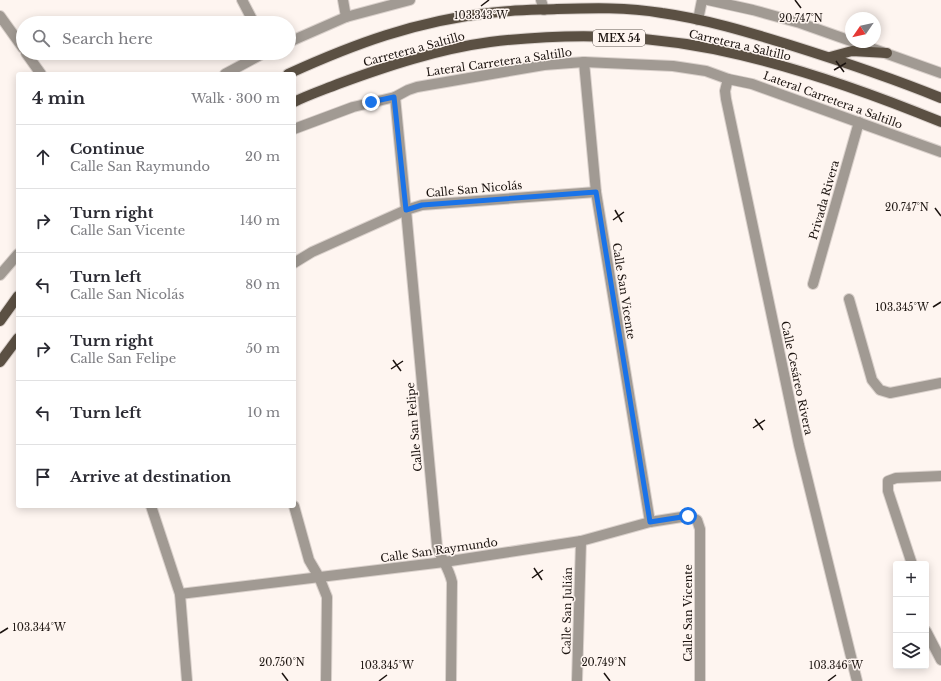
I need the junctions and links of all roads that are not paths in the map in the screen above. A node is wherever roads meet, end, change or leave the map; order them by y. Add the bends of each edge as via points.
1 (242, 0) edge
2 (343, 0) edge
3 (410, 0) edge
4 (702, 0) edge
5 (708, 0) edge
6 (543, 5) edge
7 (0, 16) edge
8 (250, 16) edge
9 (346, 17) junction
10 (698, 20) junction
11 (16, 38) edge
12 (296, 39) edge
13 (845, 39) edge
14 (872, 48) edge
15 (887, 53) junction
16 (830, 57) junction
17 (31, 60) edge
18 (251, 60) edge
19 (584, 62) junction
20 (40, 72) edge
21 (229, 72) edge
22 (293, 72) edge
23 (941, 72) edge
24 (728, 79) junction
25 (394, 97) junction
26 (941, 98) edge
27 (296, 101) edge
28 (859, 122) junction
29 (941, 122) edge
30 (296, 128) edge
31 (941, 152) edge
32 (596, 192) junction
33 (406, 210) junction
34 (16, 256) edge
35 (296, 262) edge
36 (0, 275) edge
37 (813, 284) dead end
38 (16, 299) edge
39 (849, 299) dead end
40 (0, 321) edge
41 (16, 341) edge
42 (0, 362) edge
43 (941, 383) edge
44 (941, 476) edge
45 (152, 508) edge
46 (295, 508) edge
47 (697, 520) joint
48 (650, 522) junction
49 (581, 541) junction
50 (911, 561) edge
51 (444, 562) junction
52 (319, 577) junction
53 (180, 594) junction
54 (927, 633) edge
55 (941, 660) edge
56 (187, 681) edge
57 (326, 681) edge
58 (451, 681) edge
59 (577, 681) edge
60 (700, 681) edge
61 (857, 681) edge

1 - 8 street
2 - 9 street
3 - 9 street
4 - 10 street
5 - 13 street via 800,23
6 - 10 main road, Carretera a Saltillo via 639,10
6 - 22 main road, Carretera a Saltillo via 433,22 405,29 348,48
7 - 11 street
9 - 12 street
10 - 16 main road, Carretera a Saltillo
14 - 15 street
15 - 16 main road via 852,51
15 - 23 street
16 - 26 main road, Carretera a Saltillo
17 - 20 street
18 - 21 street
19 - 24 street, Lateral Carretera a Saltillo via 673,66
19 - 25 street, Lateral Carretera a Saltillo via 448,81 408,90
19 - 32 street, Calle San Vicente
24 - 28 street, Lateral Carretera a Saltillo via 752,84
24 - 61 street, Calle Cesáreo Rivera via 726,99 798,445
25 - 30 street, Lateral Carretera a Saltillo via 354,107
25 - 33 street, Calle San Felipe
27 - 29 main road, Carretera a Saltillo / MEX 54 via 364,74 490,42 537,38 609,37 687,44 741,55 822,78
28 - 31 street, Lateral Carretera a Saltillo
28 - 37 street, Privada Rivera
32 - 33 street, Calle San Nicolás via 422,205
32 - 48 street, Calle San Vicente
33 - 35 street, Calle San Nicolás via 312,252
33 - 51 street, Calle San Felipe via 437,546
34 - 36 street
38 - 40 main road
39 - 43 street via 872,380 880,390 890,393
41 - 42 main road
44 - 50 street via 896,478 888,481 888,491
45 - 53 street
46 - 52 street via 309,560
47 - 48 street, Calle San Raymundo via 688,516
47 - 60 street, Calle San Vicente via 700,529
48 - 49 street, Calle San Raymundo
49 - 51 street, Calle San Raymundo
49 - 59 street, Calle San Julián
51 - 52 street, Calle San Raymundo
51 - 58 street, Calle San Felipe via 452,582
52 - 53 street, Calle San Raymundo
52 - 57 street via 328,597
53 - 56 street
54 - 55 street

